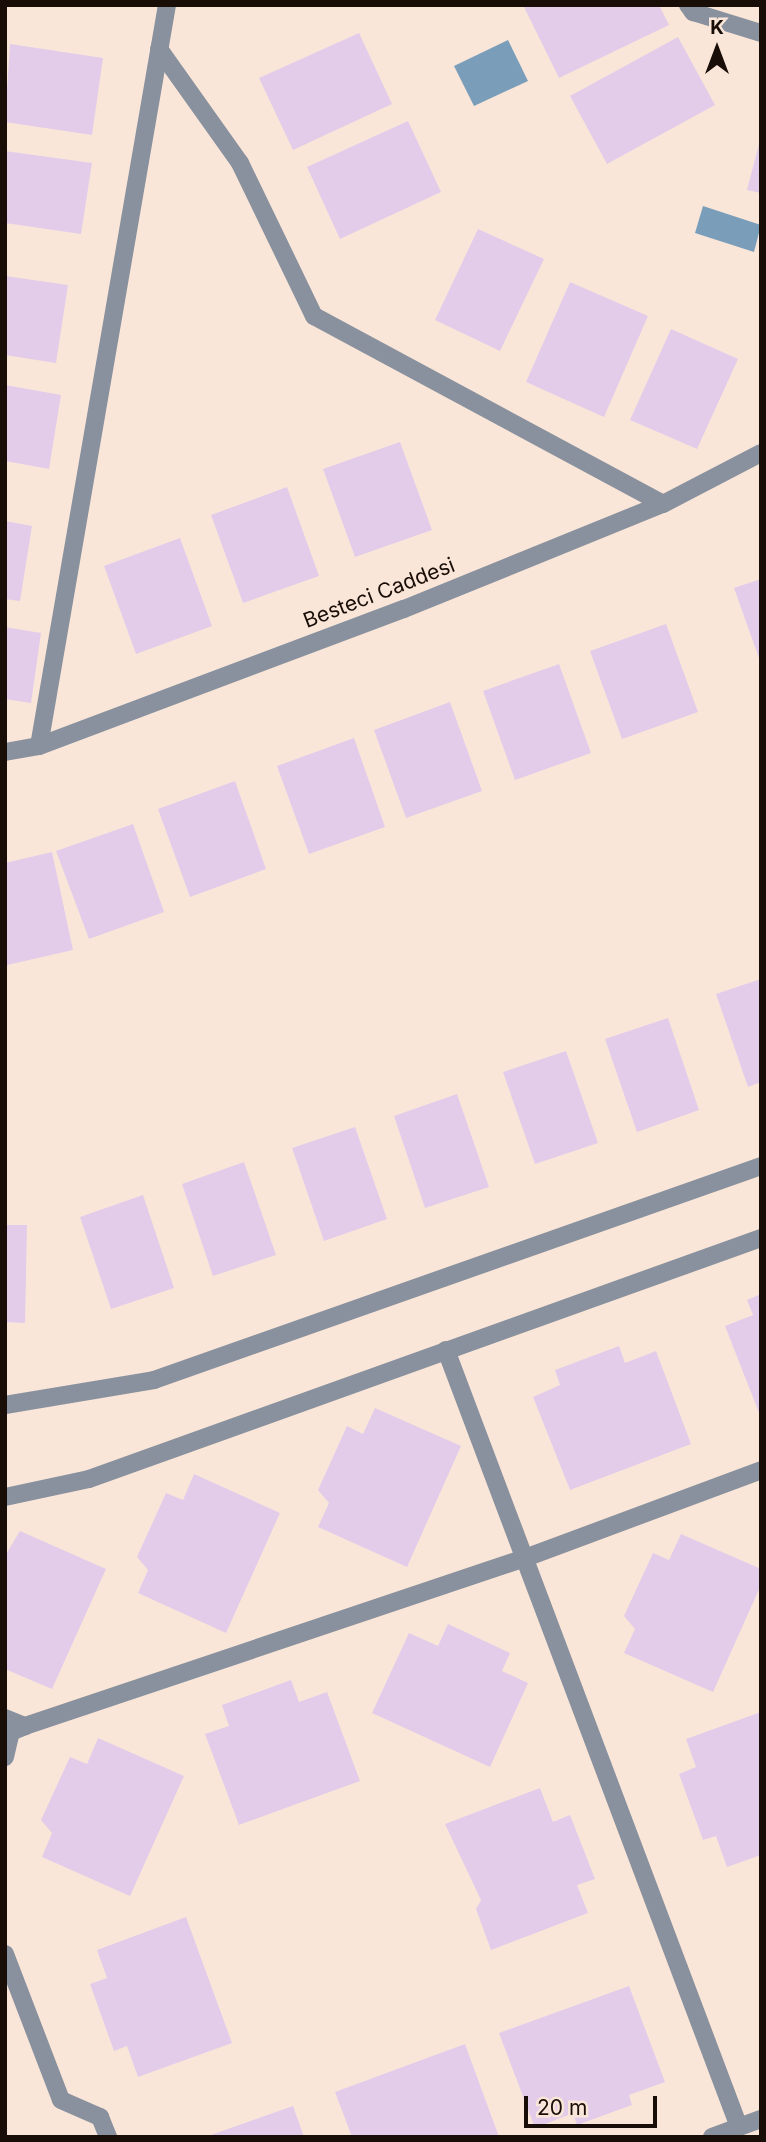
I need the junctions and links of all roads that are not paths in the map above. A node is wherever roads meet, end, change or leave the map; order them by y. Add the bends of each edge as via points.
1 (167, 5) edge
2 (688, 5) edge
3 (761, 33) edge
4 (159, 49) junction
5 (761, 453) edge
6 (663, 504) junction
7 (38, 746) junction
8 (5, 752) edge
9 (761, 1166) edge
10 (761, 1238) edge
11 (446, 1350) junction
12 (5, 1405) edge
13 (761, 1470) edge
14 (5, 1497) edge
15 (525, 1558) junction
16 (5, 1718) edge
17 (25, 1726) junction
18 (5, 1757) edge
19 (5, 1954) edge
20 (761, 2119) edge
21 (739, 2127) junction
22 (108, 2137) edge
23 (712, 2137) edge

1 - 4 street
2 - 3 street via 692,12
4 - 6 street via 240,163 314,316
4 - 7 street
5 - 6 street, Besteci Caddesi
6 - 7 street, Besteci Caddesi via 404,609
7 - 8 street, Besteci Caddesi
9 - 12 street via 154,1380
10 - 11 street
11 - 14 street via 89,1479
11 - 15 street
13 - 15 street
15 - 17 street
15 - 21 street
16 - 17 street
17 - 18 street via 11,1732
19 - 22 street via 61,2100 100,2117
20 - 21 street
21 - 23 street

